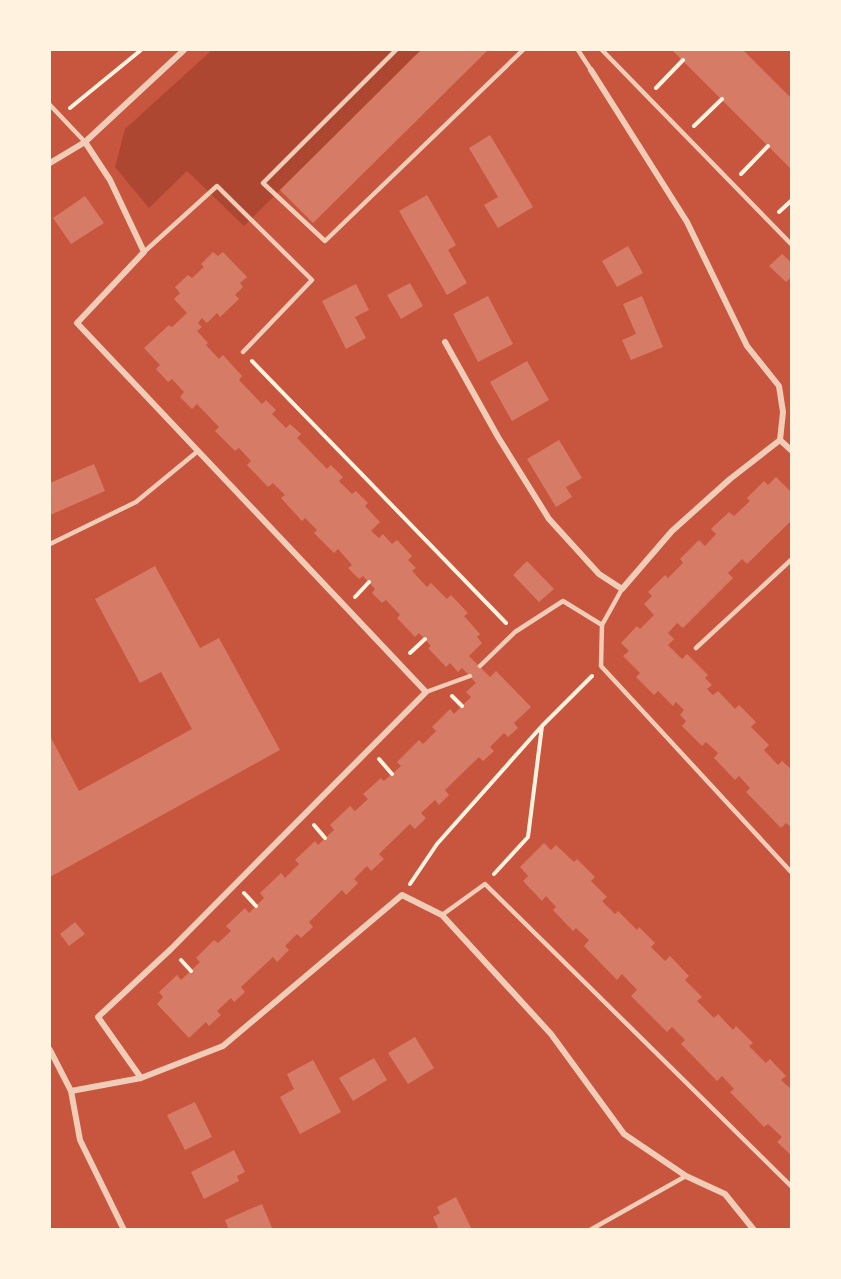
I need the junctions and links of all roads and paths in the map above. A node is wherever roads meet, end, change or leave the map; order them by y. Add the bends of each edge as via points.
1 (141, 50) edge
2 (183, 50) edge
3 (396, 50) edge
4 (523, 50) edge
5 (578, 50) edge
6 (602, 50) edge
7 (683, 60) dead end
8 (591, 70) joint
9 (647, 96) junction
10 (722, 99) dead end
11 (50, 105) edge
12 (60, 116) junction
13 (685, 135) junction
14 (85, 142) junction
15 (768, 147) dead end
16 (50, 164) edge
17 (732, 183) junction
18 (792, 245) edge
19 (144, 252) junction
20 (445, 342) dead end
21 (243, 352) joint
22 (780, 440) junction
23 (792, 451) edge
24 (198, 452) junction
25 (50, 544) edge
26 (792, 559) edge
27 (621, 589) junction
28 (602, 625) junction
29 (515, 632) junction
30 (425, 639) dead end
31 (696, 648) dead end
32 (399, 664) junction
33 (480, 666) dead end
34 (601, 666) junction
35 (470, 676) dead end
36 (426, 692) junction
37 (542, 726) junction
38 (792, 873) edge
39 (485, 884) junction
40 (402, 895) junction
41 (442, 915) junction
42 (50, 1050) edge
43 (141, 1078) junction
44 (71, 1090) junction
45 (686, 1176) junction
46 (792, 1187) edge
47 (124, 1230) edge
48 (590, 1230) edge
49 (754, 1230) edge

1 - 12 path
2 - 14 street
3 - 4 lane via 263,183 325,241
5 - 8 lane
6 - 9 lane
7 - 9 path
8 - 22 street via 687,222 747,346 779,386 783,412
9 - 13 lane
10 - 13 path
11 - 12 lane
12 - 14 lane
13 - 17 lane
14 - 16 street
14 - 19 street via 110,180
15 - 17 path
17 - 18 lane
19 - 21 lane via 217,186 312,280
19 - 24 street via 77,322
20 - 27 street via 549,519 599,574
21 - 29 path
22 - 23 street
22 - 27 street via 672,531
24 - 25 lane via 136,502
24 - 32 street
26 - 31 lane
27 - 28 lane
28 - 29 lane via 562,601
28 - 34 lane
29 - 33 lane
30 - 32 path
32 - 36 street
34 - 37 path
34 - 38 lane
35 - 36 lane
36 - 43 street via 171,949 98,1017
37 - 39 path via 528,837
37 - 40 path via 437,844
39 - 41 lane
39 - 46 lane
40 - 41 street
40 - 43 street via 224,1046
41 - 45 street via 551,1034 624,1134
42 - 44 street
43 - 44 street
44 - 47 street via 80,1140
45 - 48 lane
45 - 49 street via 724,1194

